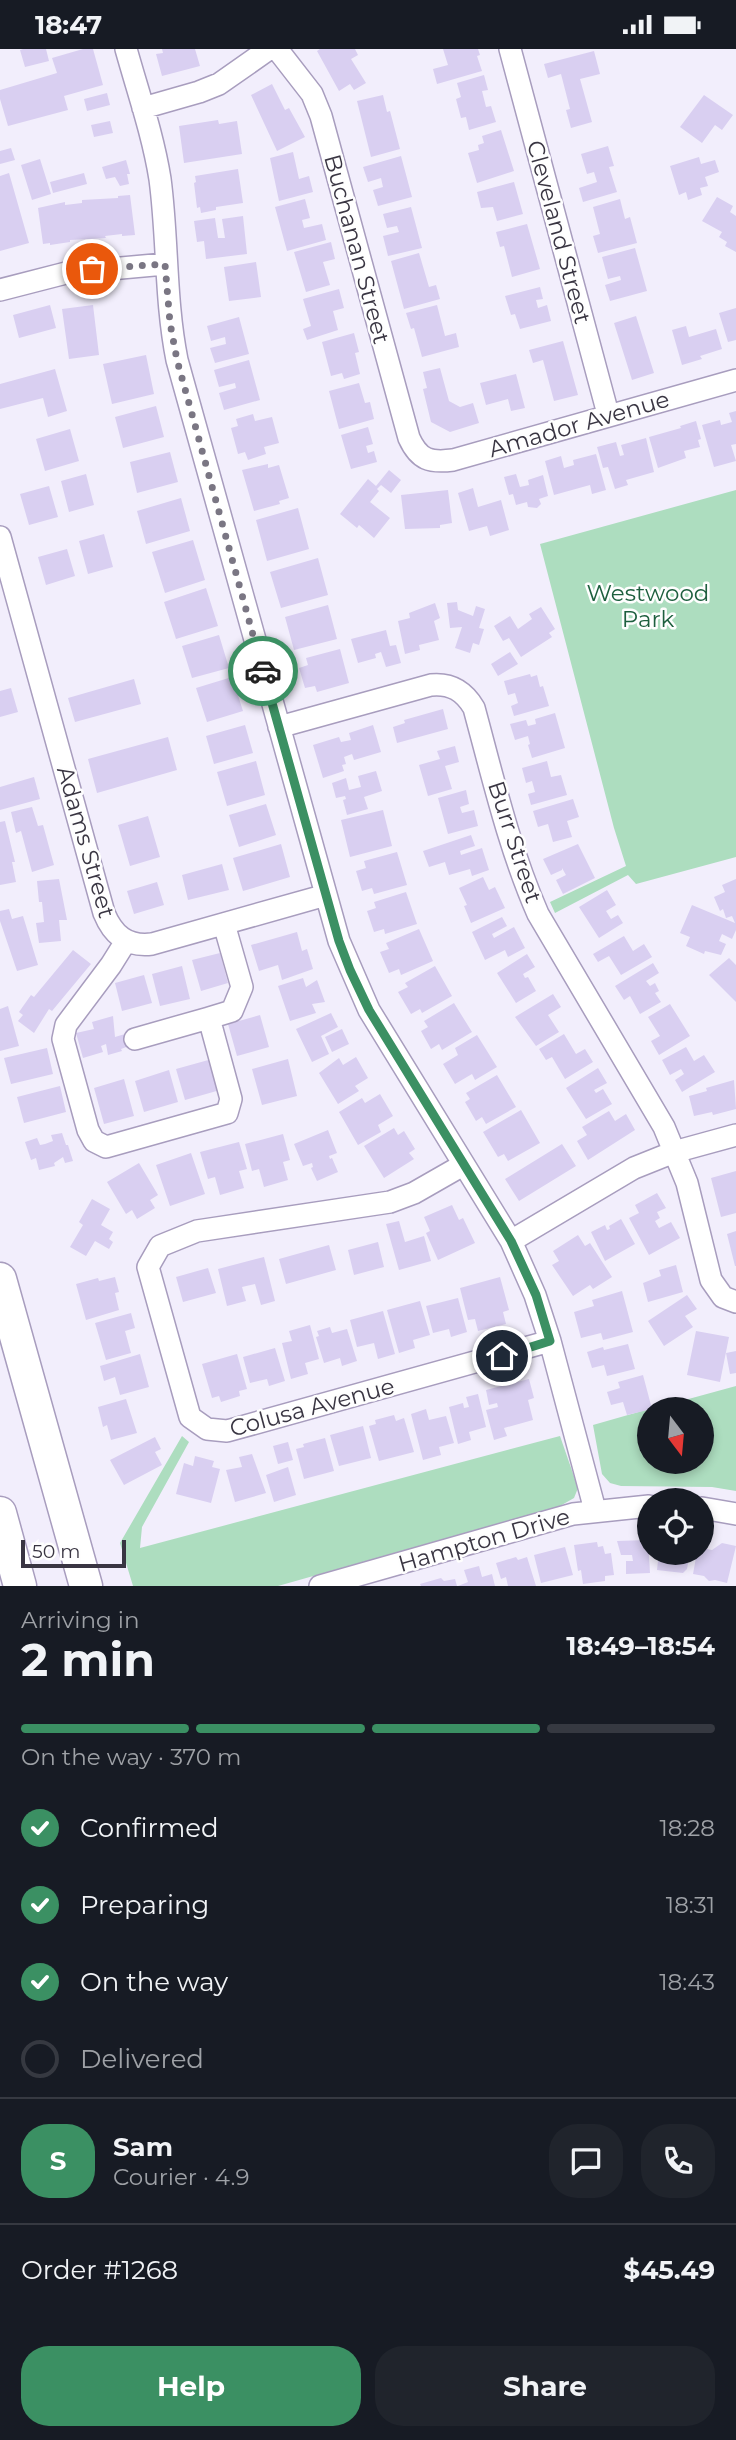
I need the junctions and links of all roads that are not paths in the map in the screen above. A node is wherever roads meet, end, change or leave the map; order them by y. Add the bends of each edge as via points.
1 (126, 49) edge
2 (269, 49) edge
3 (277, 49) edge
4 (510, 49) edge
5 (143, 109) junction
6 (165, 264) junction
7 (0, 290) edge
8 (736, 380) edge
9 (608, 414) junction
10 (422, 457) joint
11 (0, 537) edge
12 (279, 727) junction
13 (326, 895) junction
14 (224, 924) junction
15 (126, 941) junction
16 (209, 1018) junction
17 (135, 1039) dead end
18 (736, 1135) edge
19 (674, 1152) junction
20 (463, 1165) junction
21 (511, 1241) junction
22 (0, 1279) edge
23 (736, 1302) edge
24 (550, 1341) junction
25 (637, 1507) edge
26 (595, 1510) junction
27 (714, 1510) edge
28 (0, 1513) edge
29 (736, 1514) edge
30 (355, 1581) edge
31 (20, 1586) edge
32 (86, 1586) edge
33 (320, 1586) edge

1 - 5 street
2 - 5 street via 219,84
3 - 10 street, Buchanan Street via 312,94 321,116 409,438
4 - 9 street, Cleveland Street
5 - 6 street via 160,181
6 - 7 street via 66,272
6 - 12 street via 177,360
8 - 9 street, Amador Avenue
9 - 10 street, Amador Avenue via 453,460 436,462
11 - 15 street, Adams Street via 104,913
12 - 13 street
12 - 19 street, Burr Street via 431,685 450,685 468,699 514,852 538,913 664,1127
13 - 14 street, Adams Street
13 - 20 street via 358,990
14 - 15 street, Adams Street via 152,944
14 - 16 street via 242,987 232,1011
15 - 16 street via 64,1031 94,1141 113,1146 227,1113 231,1099
16 - 17 street
18 - 19 street
19 - 21 street via 602,1185
19 - 23 street, Burr Street via 687,1183 711,1280 723,1297
20 - 21 street
20 - 24 street, Colusa Avenue via 390,1202 197,1231 160,1246 148,1266 190,1417 207,1429 228,1431
21 - 24 street via 536,1295
22 - 32 highway
24 - 26 street
25 - 26 street, Hampton Drive
26 - 30 street, Hampton Drive
27 - 29 street
28 - 31 highway
30 - 33 street, Hampton Drive

